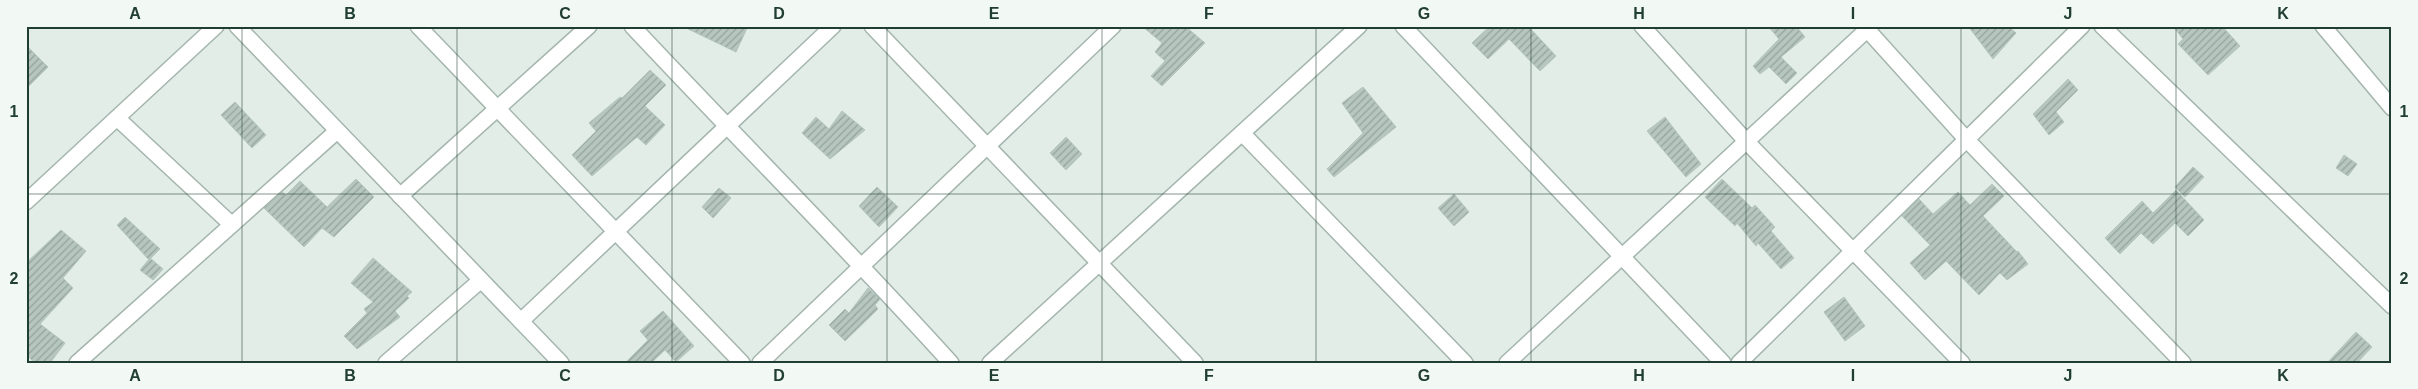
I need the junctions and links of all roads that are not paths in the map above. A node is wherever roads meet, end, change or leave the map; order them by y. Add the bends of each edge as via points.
1 (216, 26) edge
2 (237, 26) edge
3 (418, 26) edge
4 (589, 26) edge
5 (632, 26) edge
6 (833, 26) edge
7 (872, 26) edge
8 (1359, 26) edge
9 (1403, 26) edge
10 (1642, 26) edge
11 (2082, 26) edge
12 (2102, 26) edge
13 (2323, 26) edge
14 (1867, 27) edge
15 (1103, 30) edge
16 (2392, 108) edge
17 (497, 109) junction
18 (117, 118) junction
19 (726, 127) junction
20 (338, 131) junction
21 (1242, 133) junction
22 (1967, 140) junction
23 (1746, 141) junction
24 (987, 146) junction
25 (400, 196) junction
26 (26, 202) edge
27 (231, 224) junction
28 (616, 232) junction
29 (1852, 252) junction
30 (1621, 256) junction
31 (1099, 263) junction
32 (862, 265) junction
33 (481, 280) junction
34 (2392, 306) edge
35 (521, 321) junction
36 (77, 363) edge
37 (386, 363) edge
38 (561, 363) edge
39 (742, 363) edge
40 (760, 363) edge
41 (951, 363) edge
42 (990, 363) edge
43 (1195, 363) edge
44 (1466, 363) edge
45 (1507, 363) edge
46 (1723, 363) edge
47 (1740, 363) edge
48 (1962, 363) edge
49 (2183, 363) edge

1 - 18 street
2 - 20 street
3 - 17 street
4 - 17 street
5 - 19 street
6 - 19 street
7 - 24 street
8 - 21 street
9 - 30 street
10 - 23 street
11 - 22 street
12 - 34 street
13 - 16 street
14 - 22 street
14 - 23 street
15 - 24 street
17 - 25 street
17 - 28 street
18 - 26 street
18 - 27 street
19 - 28 street
19 - 32 street
20 - 25 street
20 - 27 street
21 - 31 street
21 - 44 street
22 - 29 street
22 - 49 street
23 - 29 street
23 - 30 street
24 - 31 street
24 - 32 street
25 - 33 street
27 - 36 street
28 - 35 street
28 - 39 street
29 - 47 street
29 - 48 street
30 - 45 street
30 - 46 street
31 - 42 street
31 - 43 street
32 - 40 street
32 - 41 street
33 - 35 street
33 - 37 street
35 - 38 street

